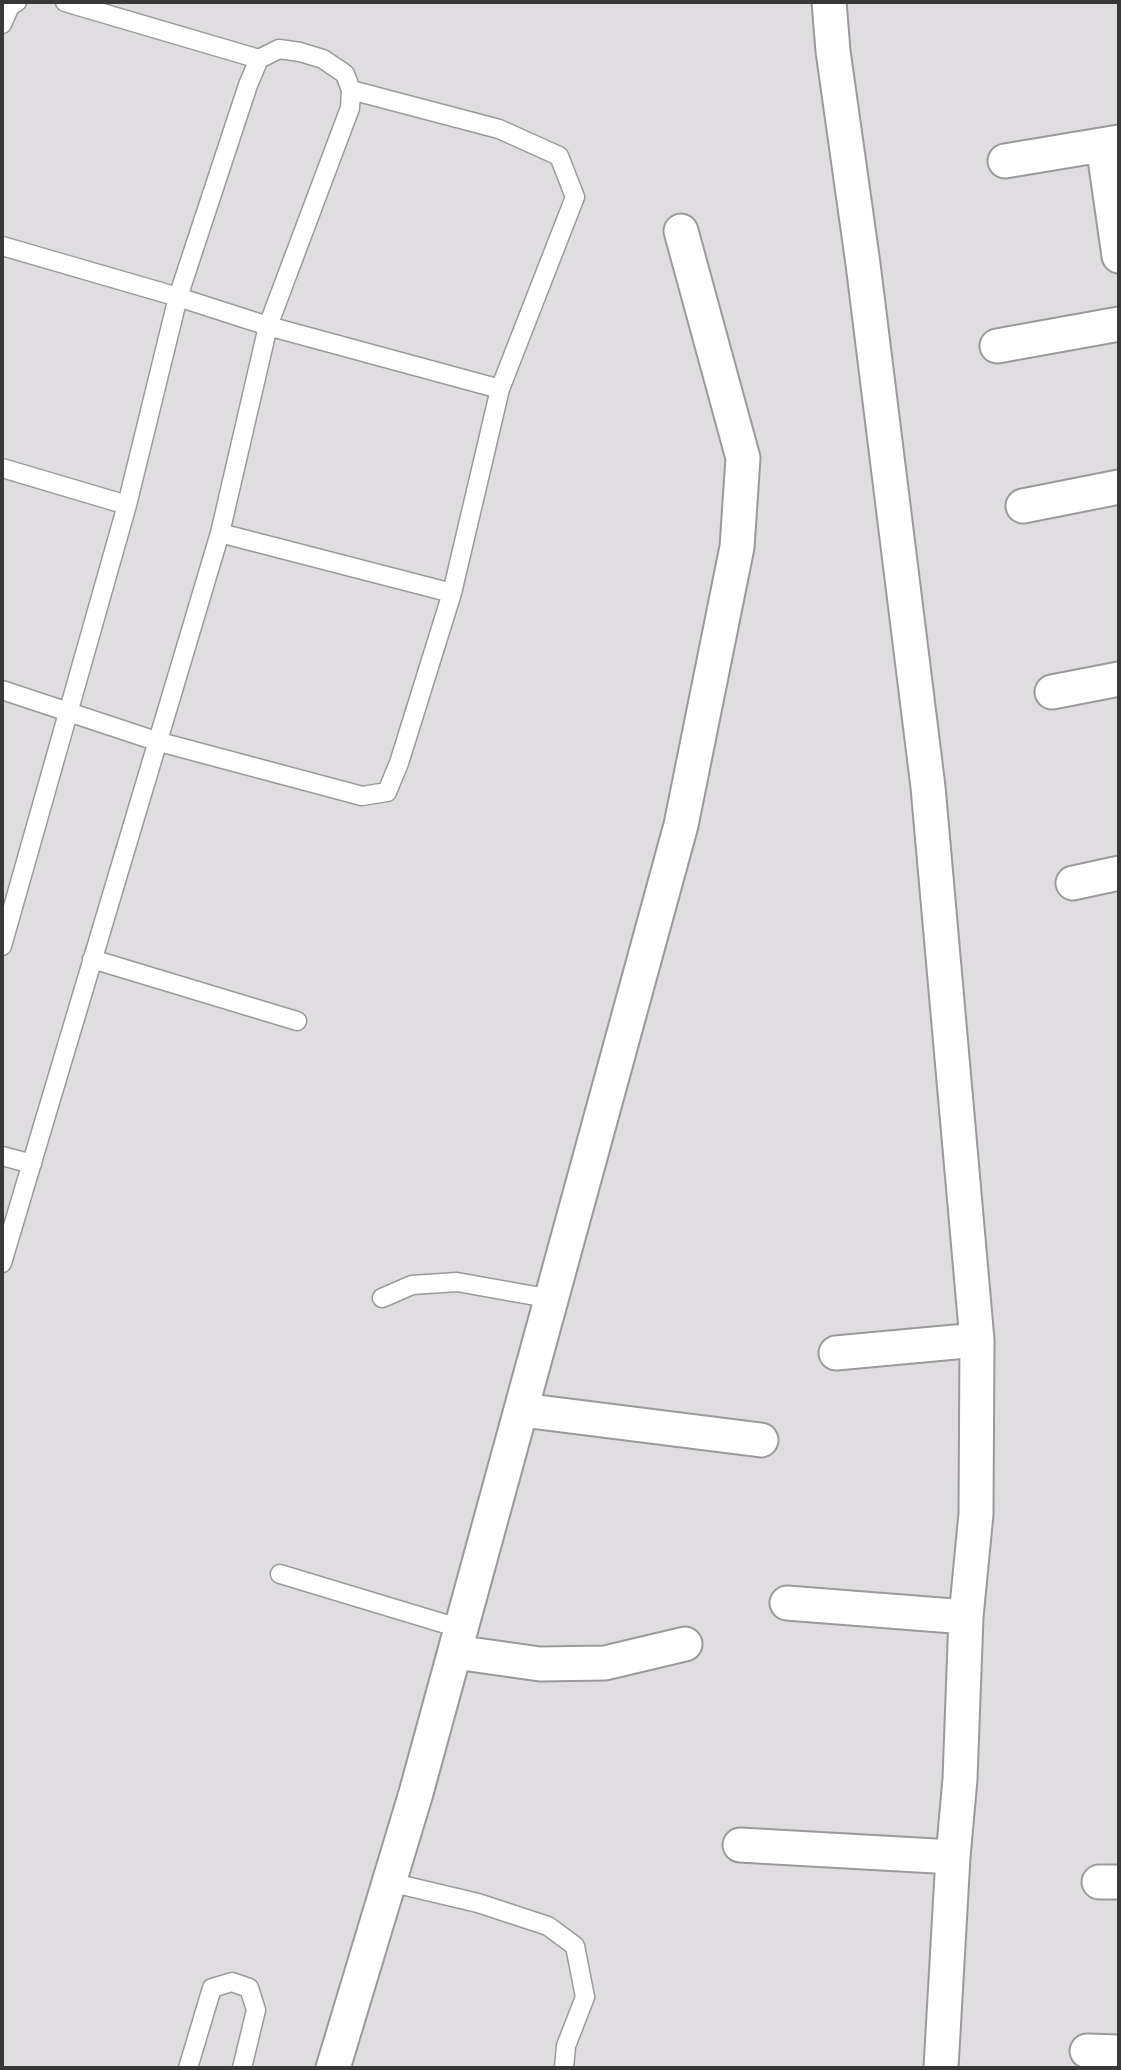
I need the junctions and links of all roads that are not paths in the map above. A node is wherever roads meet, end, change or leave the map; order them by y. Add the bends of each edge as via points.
1 (17, 2) edge
2 (65, 2) edge
3 (829, 2) edge
4 (2, 24) edge
5 (259, 59) junction
6 (351, 90) junction
7 (1111, 144) edge
8 (1005, 161) dead end
9 (681, 231) dead end
10 (2, 246) edge
11 (1119, 256) edge
12 (178, 297) junction
13 (1119, 324) edge
14 (268, 326) junction
15 (997, 346) dead end
16 (500, 389) junction
17 (2, 468) edge
18 (1119, 487) edge
19 (127, 505) junction
20 (1023, 506) dead end
21 (220, 533) junction
22 (452, 593) junction
23 (1119, 679) edge
24 (2, 690) edge
25 (1052, 692) dead end
26 (68, 710) junction
27 (156, 741) junction
28 (1119, 873) edge
29 (1073, 883) dead end
30 (2, 946) edge
31 (92, 959) junction
32 (297, 1021) dead end
33 (2, 1156) edge
34 (32, 1164) junction
35 (2, 1263) edge
36 (382, 1298) dead end
37 (552, 1299) junction
38 (977, 1340) junction
39 (836, 1353) dead end
40 (522, 1410) junction
41 (761, 1440) dead end
42 (280, 1574) dead end
43 (787, 1603) dead end
44 (967, 1618) junction
45 (458, 1641) junction
46 (685, 1644) dead end
47 (740, 1845) dead end
48 (953, 1857) junction
49 (389, 1882) junction
50 (188, 2068) edge
51 (242, 2068) edge
52 (333, 2068) edge
53 (564, 2068) edge
54 (940, 2068) edge

1 - 4 lane via 10,6
2 - 5 lane
3 - 38 street via 928,787
5 - 6 lane via 279,49 323,59 345,74
5 - 12 lane
6 - 14 lane via 350,108
6 - 16 lane via 499,129 559,156 575,197
7 - 8 street
7 - 11 street
9 - 37 street via 743,458 737,547 681,825
10 - 12 lane
12 - 14 lane
12 - 19 lane
13 - 15 street
14 - 16 lane
14 - 21 lane
16 - 22 lane
17 - 19 lane
18 - 20 street
19 - 26 lane
21 - 22 lane
21 - 27 lane
22 - 27 lane via 387,792 362,796
23 - 25 street
24 - 26 lane
26 - 27 lane
26 - 30 lane
27 - 31 lane
28 - 29 street
31 - 32 lane
31 - 34 lane
33 - 34 lane
34 - 35 lane
36 - 37 lane via 412,1285 457,1282
37 - 40 street
38 - 39 street
38 - 44 street via 976,1514
40 - 41 street
40 - 45 street
42 - 45 lane
43 - 44 street
44 - 48 street
45 - 46 street via 540,1664 605,1663
45 - 49 street
47 - 48 street
48 - 54 street
49 - 52 street
49 - 53 lane via 548,1926 575,1946 585,1997 566,2046
50 - 51 lane via 212,1988 232,1982 249,1987 256,2010

